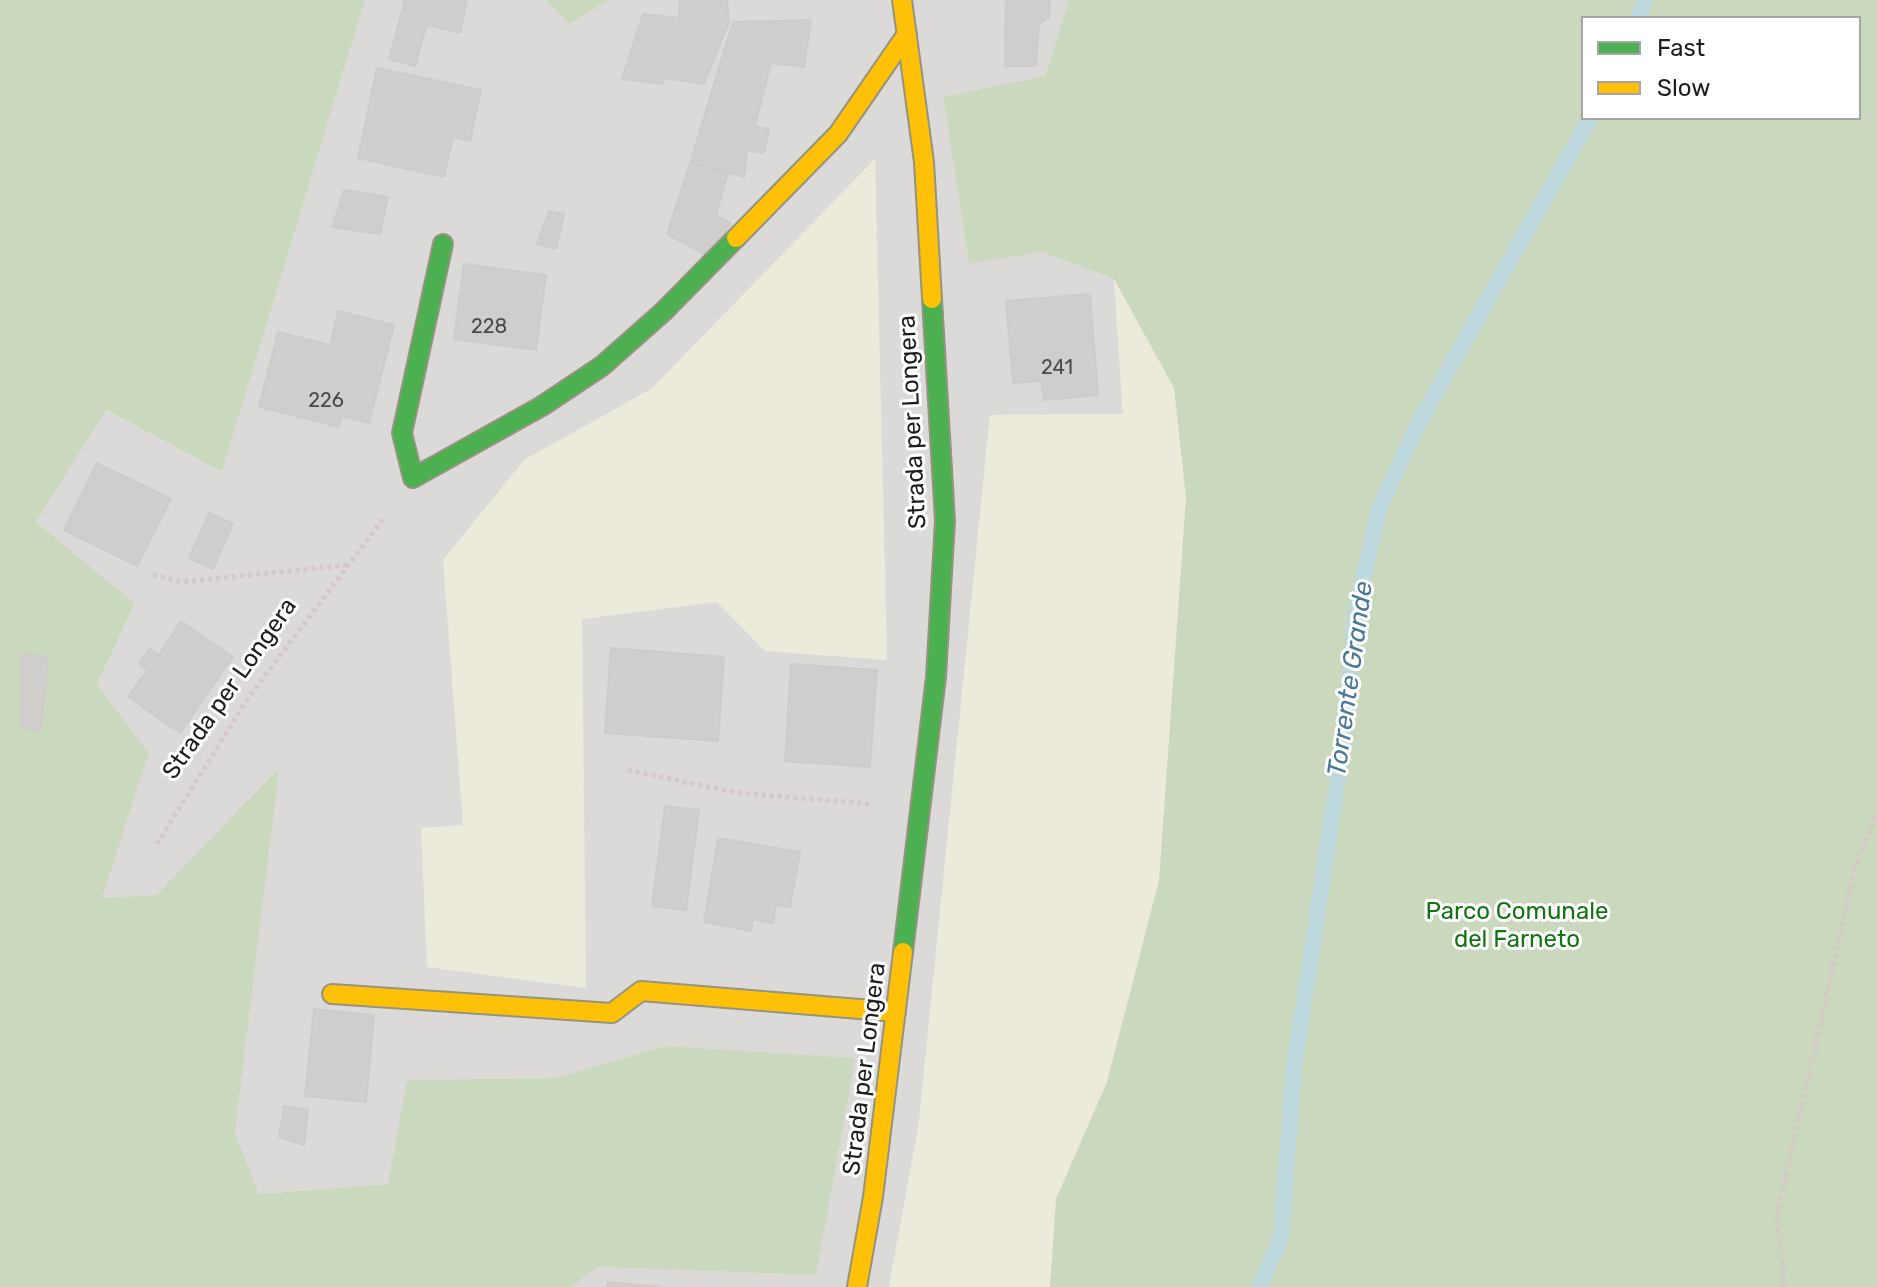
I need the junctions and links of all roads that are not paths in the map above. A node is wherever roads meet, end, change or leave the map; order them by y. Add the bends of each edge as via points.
1 (902, 0) edge
2 (907, 34) junction
3 (443, 244) dead end
4 (332, 994) dead end
5 (896, 1012) junction
6 (857, 1287) edge

1 - 2 street, Strada per Longera
2 - 3 street via 838,134 663,312 566,390 413,478 402,433
2 - 5 street, Strada per Longera via 924,162 945,521 936,677
4 - 5 street via 612,1013 641,991
5 - 6 street, Strada per Longera

